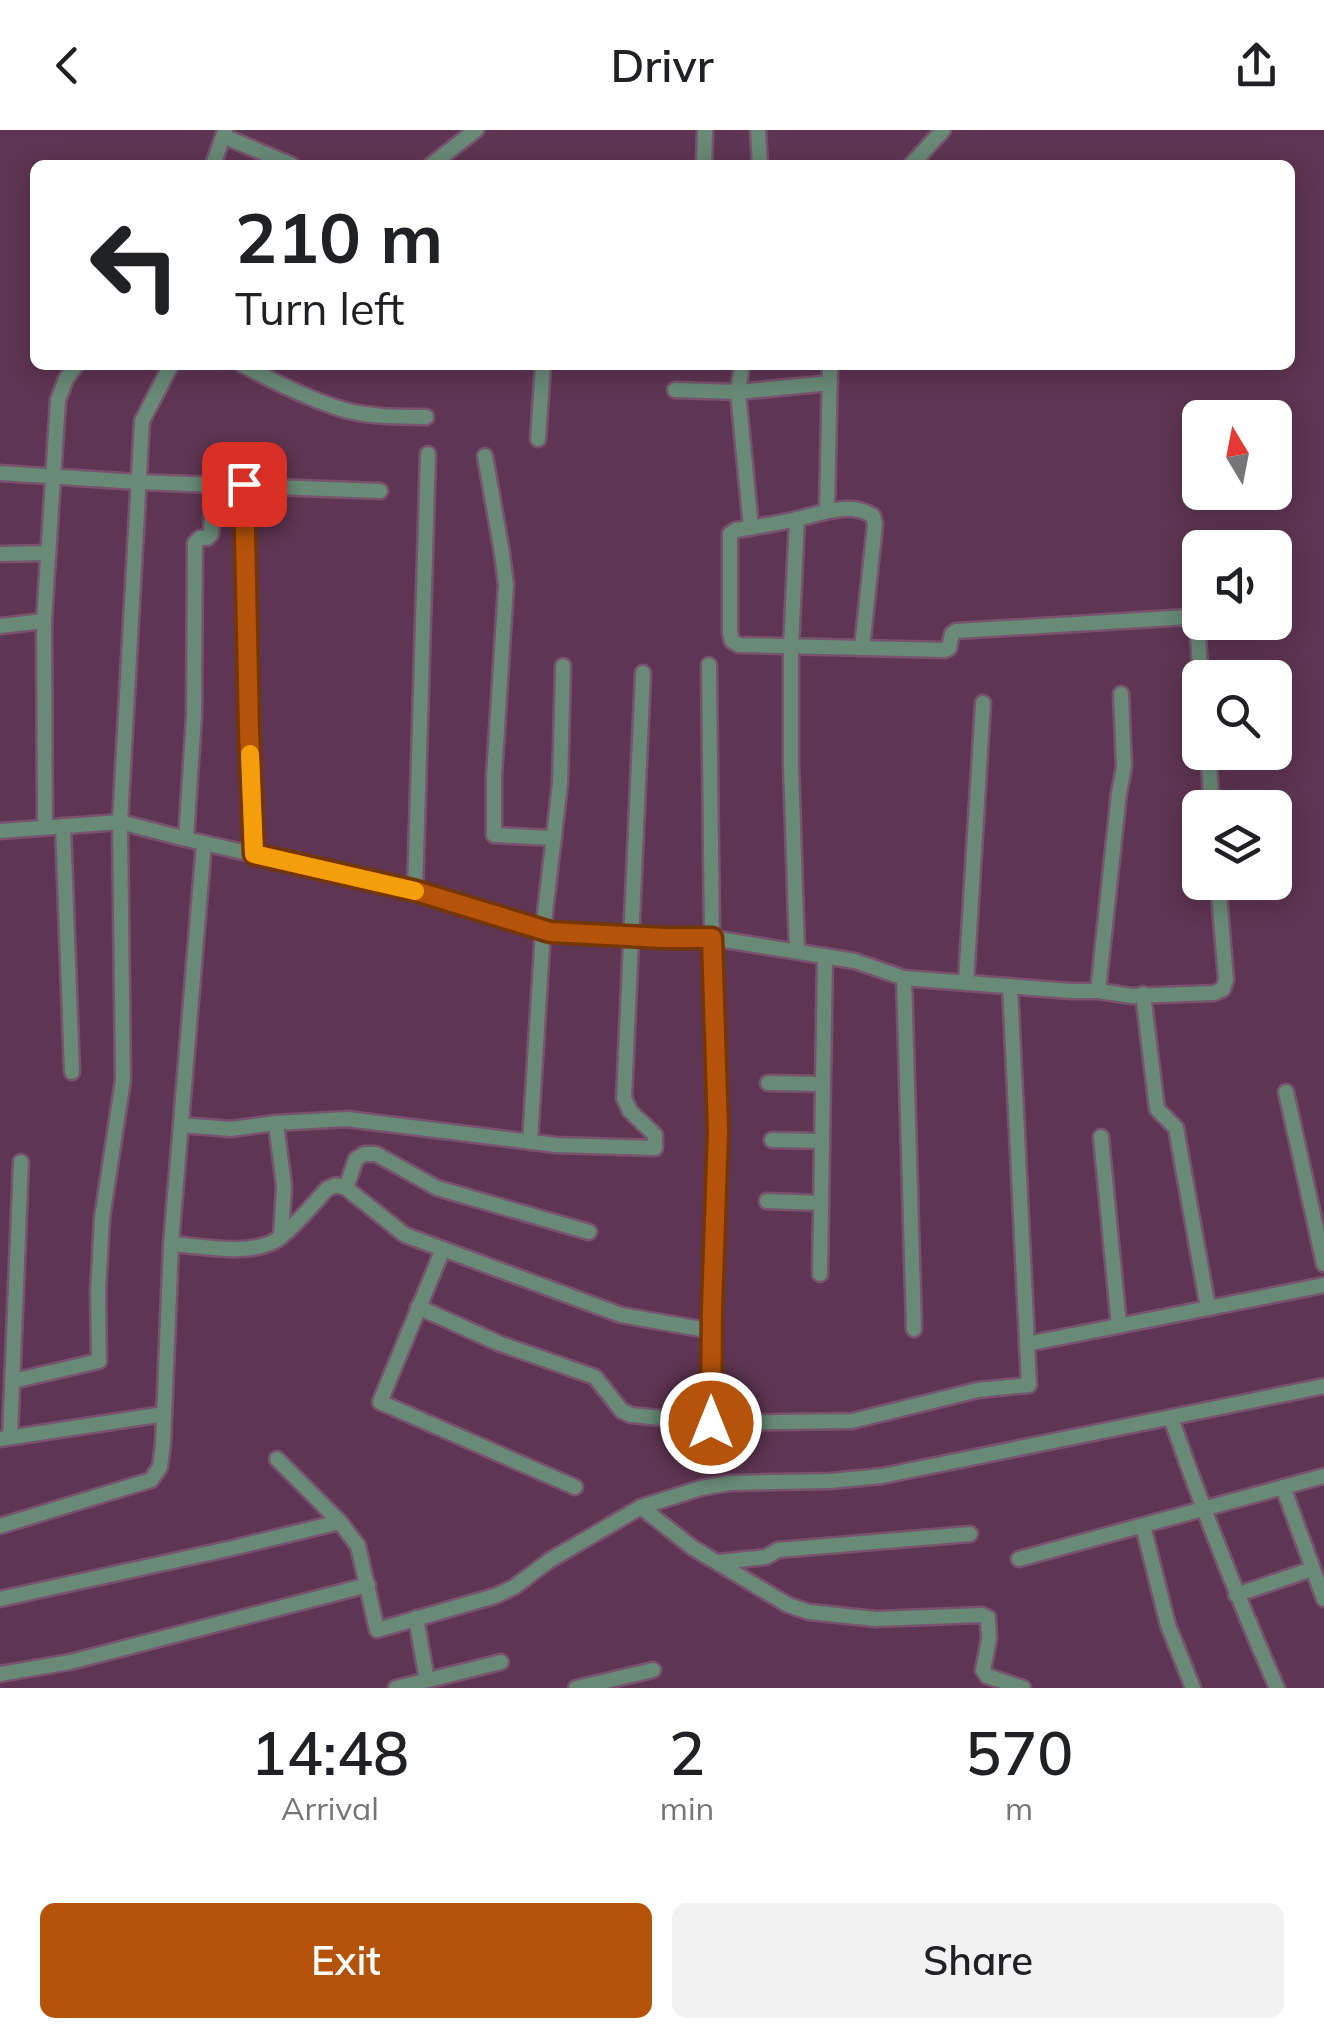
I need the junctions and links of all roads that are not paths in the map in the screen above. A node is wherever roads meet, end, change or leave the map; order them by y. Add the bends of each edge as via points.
1 (476, 130) edge
2 (705, 130) edge
3 (758, 130) edge
4 (944, 130) edge
5 (224, 133) edge
6 (216, 160) edge
7 (281, 160) edge
8 (437, 160) edge
9 (704, 160) edge
10 (760, 160) edge
11 (916, 160) edge
12 (72, 370) edge
13 (168, 370) edge
14 (252, 370) edge
15 (543, 370) edge
16 (741, 370) edge
17 (830, 370) edge
18 (830, 383) junction
19 (675, 390) dead end
20 (738, 392) junction
21 (426, 418) dead end
22 (538, 439) dead end
23 (428, 454) dead end
24 (485, 456) dead end
25 (0, 472) edge
26 (53, 475) junction
27 (138, 482) junction
28 (214, 484) junction
29 (244, 484) junction
30 (380, 491) dead end
31 (827, 510) junction
32 (798, 519) junction
33 (752, 528) junction
34 (48, 552) junction
35 (0, 554) edge
36 (44, 621) junction
37 (0, 626) edge
38 (791, 647) junction
39 (862, 648) junction
40 (1200, 660) edge
41 (709, 665) dead end
42 (563, 666) dead end
43 (642, 673) dead end
44 (1121, 694) dead end
45 (983, 703) dead end
46 (120, 822) junction
47 (63, 826) junction
48 (45, 827) junction
49 (0, 830) edge
50 (554, 838) junction
51 (186, 840) junction
52 (204, 843) junction
53 (254, 854) junction
54 (416, 891) junction
55 (1219, 900) edge
56 (544, 930) junction
57 (631, 936) junction
58 (712, 938) junction
59 (798, 951) junction
60 (825, 956) junction
61 (904, 978) junction
62 (966, 983) junction
63 (1010, 986) junction
64 (1098, 991) junction
65 (1143, 994) junction
66 (72, 1072) dead end
67 (768, 1083) dead end
68 (823, 1084) junction
69 (1286, 1092) dead end
70 (276, 1123) junction
71 (182, 1125) junction
72 (1101, 1137) dead end
73 (772, 1140) dead end
74 (822, 1141) junction
75 (530, 1142) junction
76 (21, 1162) dead end
77 (1324, 1179) edge
78 (1306, 1181) junction
79 (346, 1188) junction
80 (768, 1200) dead end
81 (822, 1203) junction
82 (589, 1232) dead end
83 (281, 1237) junction
84 (170, 1244) junction
85 (443, 1249) junction
86 (1324, 1264) edge
87 (820, 1274) dead end
88 (1324, 1285) edge
89 (418, 1307) junction
90 (1208, 1308) junction
91 (1119, 1326) junction
92 (914, 1329) dead end
93 (712, 1330) junction
94 (1027, 1344) junction
95 (13, 1381) junction
96 (1324, 1386) edge
97 (164, 1414) junction
98 (1171, 1418) junction
99 (711, 1423) junction
100 (5, 1438) edge
101 (277, 1459) dead end
102 (1324, 1476) edge
103 (575, 1487) dead end
104 (1283, 1488) junction
105 (641, 1507) junction
106 (1203, 1510) junction
107 (340, 1522) junction
108 (0, 1526) edge
109 (1143, 1526) junction
110 (970, 1534) dead end
111 (1019, 1559) dead end
112 (718, 1562) junction
113 (1312, 1569) junction
114 (368, 1585) junction
115 (1236, 1595) junction
116 (1324, 1599) edge
117 (0, 1600) edge
118 (416, 1618) junction
119 (501, 1662) dead end
120 (653, 1670) dead end
121 (0, 1674) edge
122 (427, 1680) junction
123 (1001, 1685) edge
124 (396, 1688) edge
125 (576, 1688) edge
126 (1022, 1688) edge
127 (1193, 1688) edge
128 (1276, 1688) edge

1 - 8 street
2 - 9 street
3 - 10 street
4 - 11 street
5 - 6 street
5 - 7 street
12 - 26 street via 58,400
13 - 27 street via 142,421
14 - 21 street via 342,410
15 - 22 street
16 - 20 street
17 - 18 street
18 - 20 street
18 - 31 street
19 - 20 street
20 - 33 street
23 - 54 street
24 - 50 street via 506,585 494,835
25 - 26 street
26 - 27 street
26 - 34 street
27 - 28 street
27 - 46 street
28 - 29 street
28 - 51 street via 211,534 195,543
29 - 30 street
29 - 53 street
31 - 32 street
31 - 39 street via 873,516
32 - 33 street
32 - 38 street
33 - 38 street via 728,539 732,641
34 - 35 street
34 - 36 street
36 - 37 street
36 - 48 street
38 - 39 street
38 - 59 street
39 - 40 street via 945,650 956,630 1189,617 1197,623
41 - 58 street
42 - 50 street
43 - 57 street
44 - 64 street via 1124,767
45 - 62 street
46 - 47 street
46 - 51 street
46 - 95 street via 122,1080 102,1218 98,1361
47 - 48 street
47 - 66 street
48 - 49 street
50 - 56 street
51 - 52 street
52 - 53 street
52 - 71 street
53 - 54 street
54 - 56 street
55 - 65 street via 1223,989
56 - 57 street
56 - 75 street
57 - 58 street
57 - 75 street via 624,1098 655,1135 654,1148
58 - 59 street
58 - 93 street via 718,1131
59 - 60 street
60 - 61 street
60 - 68 street
61 - 62 street
61 - 92 street
62 - 63 street
63 - 64 street
63 - 94 street
64 - 65 street
65 - 90 street via 1157,1110 1176,1128
67 - 68 street
68 - 74 street
69 - 78 street
70 - 71 street
70 - 75 street via 347,1119
70 - 83 street via 284,1186
71 - 84 street
72 - 91 street
73 - 74 street
74 - 81 street
76 - 95 street
77 - 78 street
78 - 86 street
79 - 82 street via 356,1159 376,1154 436,1188
79 - 83 street via 327,1188
79 - 85 street via 405,1235
80 - 81 street
81 - 87 street
83 - 84 street via 250,1250
84 - 97 street
85 - 89 street
85 - 93 street via 621,1315
88 - 90 street
89 - 99 street via 595,1377 630,1415
89 - 103 street via 380,1402
90 - 91 street
91 - 94 street
93 - 99 street
94 - 99 street via 1029,1385 978,1390 852,1421
95 - 100 street
96 - 98 street
97 - 100 street
97 - 108 street via 160,1467 151,1480
98 - 105 street via 882,1476 730,1483
98 - 106 street
101 - 107 street
102 - 104 street
104 - 106 street
104 - 113 street
105 - 112 street
105 - 118 street via 514,1588
106 - 109 street
106 - 115 street
107 - 114 street via 358,1546
107 - 117 street
109 - 111 street
109 - 127 street via 1168,1625
110 - 112 street via 778,1550
112 - 123 street via 809,1612 876,1619 982,1615 990,1627 983,1670
113 - 115 street
113 - 116 street
114 - 118 street via 377,1630
114 - 121 street
115 - 128 street
118 - 122 street
119 - 122 street
120 - 125 street
122 - 124 street
123 - 126 street

